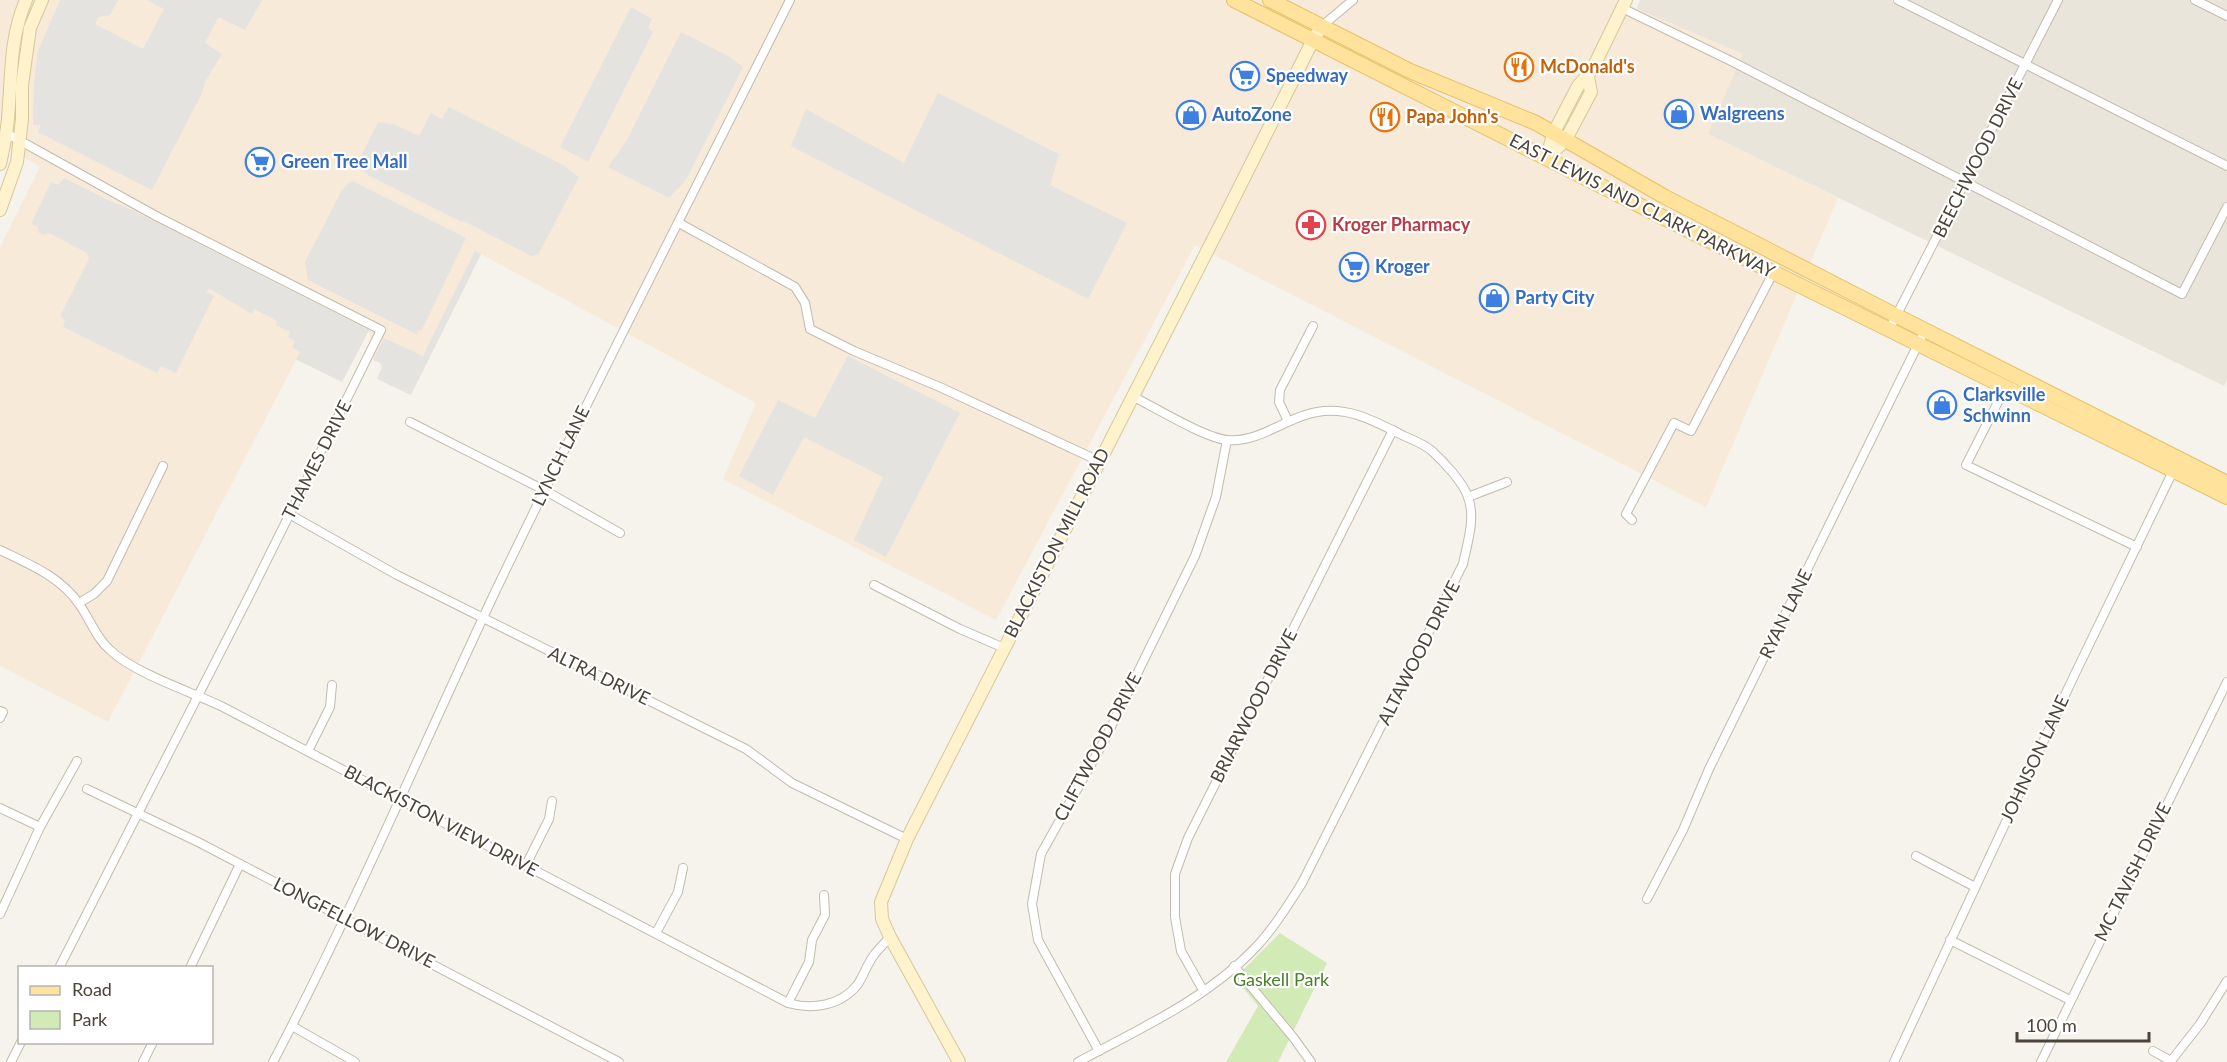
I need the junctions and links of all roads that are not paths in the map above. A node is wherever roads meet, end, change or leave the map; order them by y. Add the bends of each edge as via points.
1 (26, 0) edge
2 (42, 0) edge
3 (790, 0) edge
4 (1234, 0) edge
5 (1270, 0) edge
6 (1353, 0) edge
7 (1898, 0) edge
8 (2058, 0) edge
9 (2195, 0) edge
10 (1624, 4) edge
11 (2227, 16) edge
12 (1322, 27) junction
13 (1313, 40) junction
14 (2025, 65) junction
15 (6, 132) junction
16 (1559, 137) junction
17 (20, 141) junction
18 (1546, 158) junction
19 (0, 164) edge
20 (2227, 166) edge
21 (1965, 183) junction
22 (2227, 207) edge
23 (0, 210) edge
24 (679, 223) junction
25 (1773, 273) junction
26 (1897, 316) junction
27 (1313, 326) dead end
28 (1890, 330) junction
29 (1925, 330) junction
30 (1918, 345) junction
31 (2005, 388) junction
32 (1132, 396) junction
33 (1288, 421) junction
34 (410, 422) dead end
35 (1393, 430) junction
36 (1227, 440) junction
37 (1099, 461) junction
38 (2176, 464) junction
39 (164, 466) dead end
40 (1507, 482) dead end
41 (2227, 483) edge
42 (544, 490) junction
43 (1468, 497) junction
44 (2227, 497) edge
45 (290, 514) junction
46 (1632, 520) dead end
47 (620, 533) dead end
48 (2137, 547) junction
49 (0, 550) edge
50 (874, 585) dead end
51 (79, 603) junction
52 (483, 618) junction
53 (1004, 648) junction
54 (2227, 682) edge
55 (332, 685) dead end
56 (197, 695) junction
57 (0, 711) edge
58 (0, 718) edge
59 (308, 751) junction
60 (77, 761) dead end
61 (87, 789) dead end
62 (399, 799) junction
63 (552, 801) dead end
64 (0, 808) edge
65 (136, 813) junction
66 (40, 827) junction
67 (907, 839) junction
68 (1916, 856) dead end
69 (240, 864) junction
70 (526, 865) junction
71 (683, 868) dead end
72 (1975, 887) junction
73 (824, 895) dead end
74 (1647, 898) dead end
75 (0, 914) edge
76 (345, 917) junction
77 (656, 933) junction
78 (890, 937) junction
79 (1950, 939) junction
80 (60, 966) edge
81 (191, 966) edge
82 (1234, 966) junction
83 (2227, 981) edge
84 (1203, 990) junction
85 (2070, 1000) junction
86 (788, 1003) junction
87 (292, 1026) junction
88 (20, 1044) edge
89 (152, 1044) edge
90 (1099, 1051) junction
91 (2153, 1051) dead end
92 (11, 1062) edge
93 (143, 1062) edge
94 (273, 1062) edge
95 (355, 1062) edge
96 (619, 1062) edge
97 (959, 1062) edge
98 (1078, 1062) edge
99 (1311, 1062) edge
100 (1894, 1062) edge
101 (2041, 1062) edge

1 - 15 main road via 12,50
2 - 17 main road via 30,28
3 - 24 street, LYNCH LANE
4 - 13 main road, EAST LEWIS AND CLARK PARKWAY
5 - 12 main road, EAST LEWIS AND CLARK PARKWAY
6 - 12 street
7 - 14 street
8 - 14 street, BEECHWOOD DRIVE
9 - 11 street
10 - 16 main road via 1588,77 1591,92
10 - 21 street
12 - 13 main road, BLACKISTON MILL ROAD
12 - 16 main road, EAST LEWIS AND CLARK PARKWAY via 1410,71 1536,123
13 - 18 main road, EAST LEWIS AND CLARK PARKWAY
13 - 32 main road, BLACKISTON MILL ROAD
14 - 20 street
14 - 21 street, BEECHWOOD DRIVE
15 - 17 street, THAMES DRIVE
15 - 19 main road
16 - 18 main road
16 - 26 main road, EAST LEWIS AND CLARK PARKWAY via 1665,197
17 - 23 main road
17 - 45 street, THAMES DRIVE via 158,217 381,330
18 - 25 main road, EAST LEWIS AND CLARK PARKWAY
21 - 22 street via 2182,294
21 - 26 street, BEECHWOOD DRIVE
24 - 37 street via 795,287 805,303 810,329
24 - 42 street, LYNCH LANE
25 - 28 main road, EAST LEWIS AND CLARK PARKWAY
25 - 46 street via 1691,431 1674,423 1626,514
26 - 28 street, BEECHWOOD DRIVE
26 - 29 main road, EAST LEWIS AND CLARK PARKWAY
27 - 33 street via 1280,390 1279,402
28 - 30 main road, EAST LEWIS AND CLARK PARKWAY
29 - 30 street, RYAN LANE
29 - 38 main road, EAST LEWIS AND CLARK PARKWAY
30 - 31 main road, EAST LEWIS AND CLARK PARKWAY
30 - 74 street, RYAN LANE
31 - 38 main road, EAST LEWIS AND CLARK PARKWAY
31 - 48 street via 1966,465
32 - 36 street, ALTAWOOD DRIVE via 1206,434
32 - 37 main road, BLACKISTON MILL ROAD
33 - 35 street, ALTAWOOD DRIVE via 1334,411 1368,418
33 - 36 street, ALTAWOOD DRIVE via 1258,436
34 - 42 street
35 - 43 street, ALTAWOOD DRIVE via 1431,450
35 - 84 street, BRIARWOOD DRIVE via 1188,838 1175,874 1181,951
36 - 90 street, CLIFTWOOD DRIVE via 1216,497 1196,556 1104,741 1041,854 1032,904 1038,940
37 - 53 main road, BLACKISTON MILL ROAD
38 - 41 main road
38 - 44 main road
38 - 48 street, JOHNSON LANE
39 - 51 street via 107,581
40 - 43 street
42 - 47 street
42 - 52 street, LYNCH LANE
43 - 82 street, ALTAWOOD DRIVE via 1471,524 1463,564 1302,883 1281,917
45 - 52 street, ALTRA DRIVE
45 - 56 street, THAMES DRIVE
48 - 72 street, JOHNSON LANE
49 - 51 street, BLACKISTON VIEW DRIVE via 56,580
50 - 53 street
51 - 56 street, BLACKISTON VIEW DRIVE via 98,636 116,655 129,665
52 - 62 street, LYNCH LANE
52 - 67 street, ALTRA DRIVE via 746,748 792,783
53 - 67 main road, BLACKISTON MILL ROAD
54 - 85 street, MC TAVISH DRIVE
55 - 59 street via 330,707
56 - 59 street, BLACKISTON VIEW DRIVE
56 - 65 street, THAMES DRIVE
57 - 58 street
59 - 62 street, BLACKISTON VIEW DRIVE
60 - 66 street
61 - 65 street, LONGFELLOW DRIVE
62 - 70 street, BLACKISTON VIEW DRIVE
62 - 76 street, LYNCH LANE
63 - 70 street via 549,819
64 - 66 street
65 - 69 street, LONGFELLOW DRIVE
65 - 80 street, THAMES DRIVE
66 - 75 street
67 - 78 main road, BLACKISTON MILL ROAD via 881,902 882,919
68 - 72 street
69 - 76 street, LONGFELLOW DRIVE
69 - 81 street
70 - 77 street, BLACKISTON VIEW DRIVE
71 - 77 street via 678,892
72 - 79 street, JOHNSON LANE
73 - 86 street via 825,915 812,940 809,962
76 - 87 street, LYNCH LANE
76 - 96 street, LONGFELLOW DRIVE
77 - 86 street, BLACKISTON VIEW DRIVE
78 - 86 street, BLACKISTON VIEW DRIVE via 874,955 857,986 841,999 805,1008
78 - 97 main road, BLACKISTON MILL ROAD
79 - 85 street
79 - 100 street, JOHNSON LANE
82 - 84 street, ALTAWOOD DRIVE
82 - 99 street
83 - 91 street via 2171,1061
84 - 90 street, ALTAWOOD DRIVE
85 - 101 street, MC TAVISH DRIVE
87 - 94 street, LYNCH LANE
87 - 95 street
88 - 92 street
89 - 93 street
90 - 98 street, ALTAWOOD DRIVE

